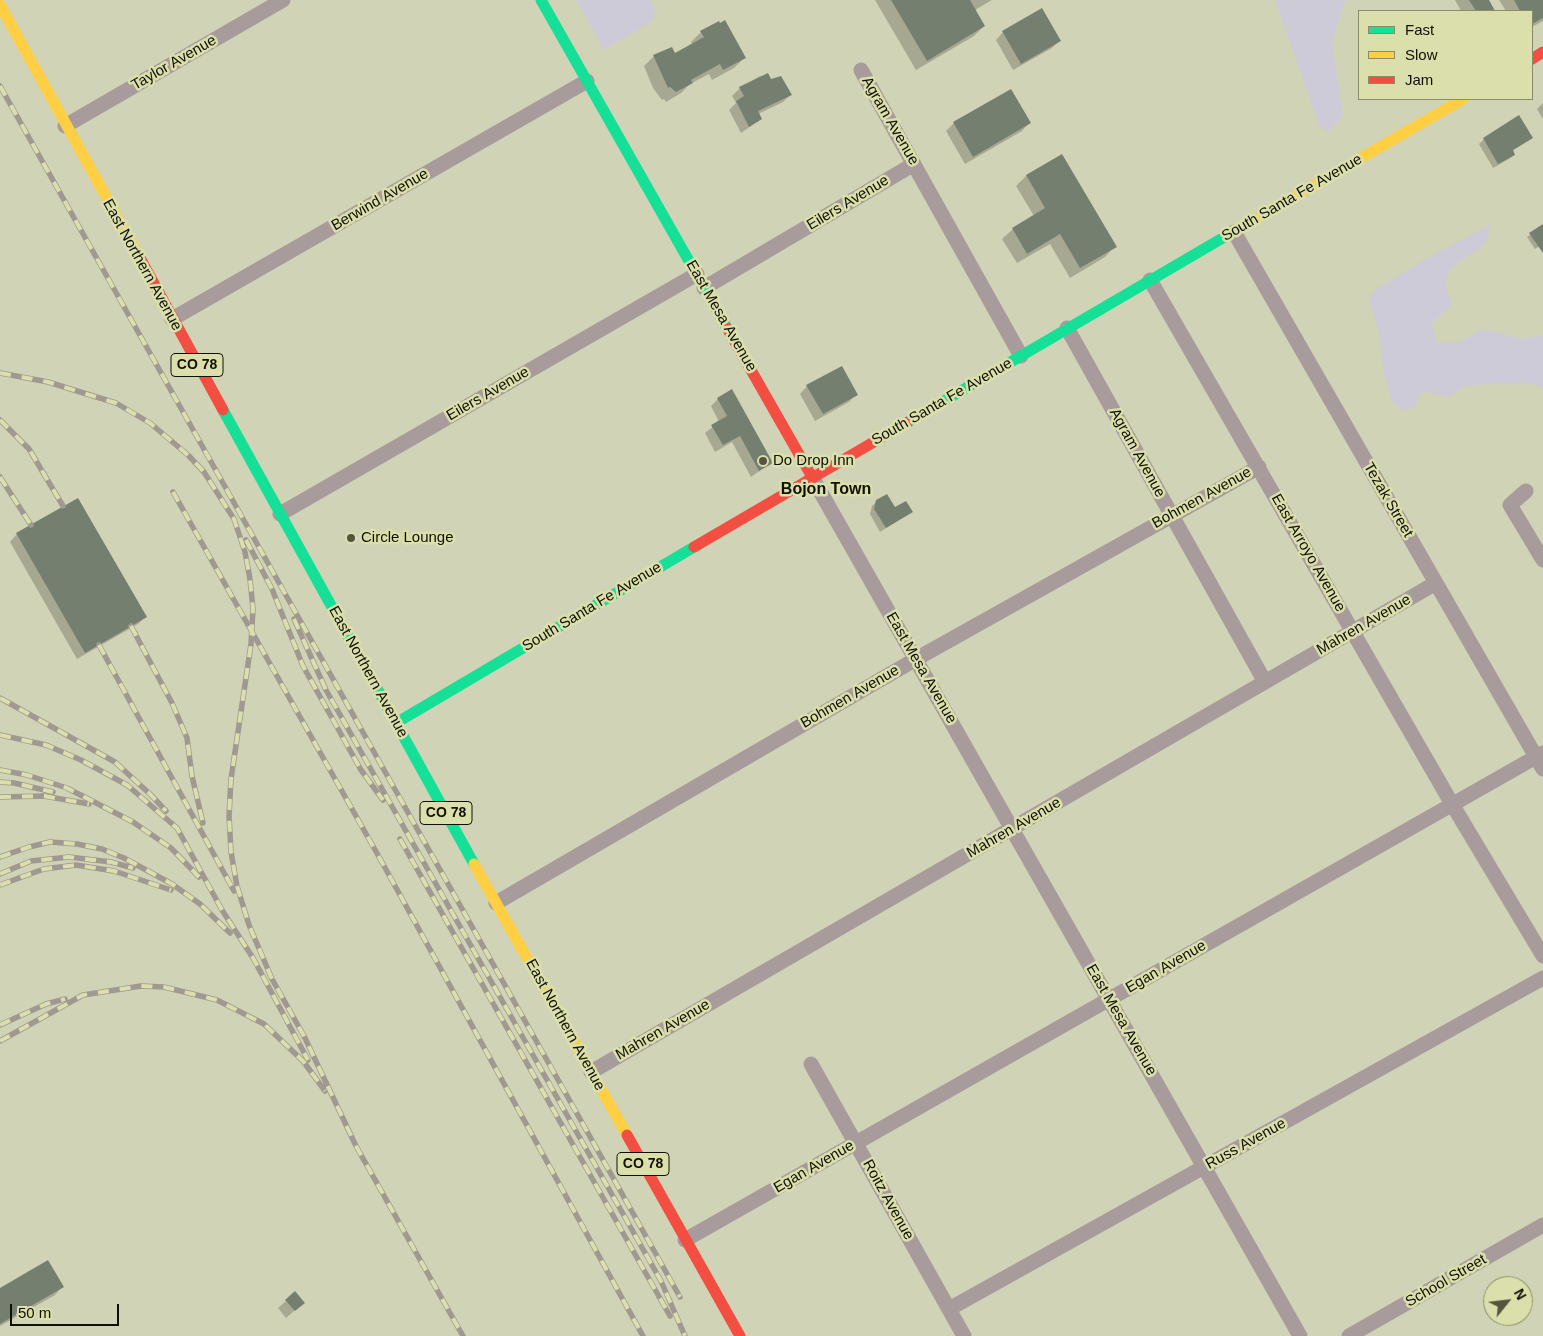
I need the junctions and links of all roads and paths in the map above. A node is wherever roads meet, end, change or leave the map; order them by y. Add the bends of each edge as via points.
1 (283, 0) edge
2 (541, 0) edge
3 (0, 5) edge
4 (861, 70) dead end
5 (587, 81) junction
6 (1461, 100) edge
7 (65, 126) junction
8 (914, 164) junction
9 (1234, 232) junction
10 (697, 274) junction
11 (1150, 280) junction
12 (704, 288) junction
13 (172, 319) junction
14 (1068, 328) junction
15 (1021, 356) junction
16 (1259, 467) junction
17 (812, 477) junction
18 (1526, 491) dead end
19 (280, 514) junction
20 (1172, 515) junction
21 (1543, 560) edge
22 (1436, 583) junction
23 (1353, 631) junction
24 (916, 659) junction
25 (1265, 682) junction
26 (396, 723) junction
27 (1541, 759) edge
28 (1452, 804) junction
29 (1012, 829) junction
30 (496, 903) junction
31 (1543, 956) edge
32 (1543, 978) edge
33 (1109, 999) junction
34 (811, 1064) dead end
35 (591, 1072) junction
36 (856, 1143) junction
37 (1204, 1167) junction
38 (1543, 1225) edge
39 (685, 1240) junction
40 (949, 1310) junction
41 (740, 1336) edge
42 (964, 1336) edge
43 (1300, 1336) edge
44 (1349, 1336) edge

1 - 7 street, Taylor Avenue
2 - 5 street, East Mesa Avenue
3 - 7 street, East Northern Avenue / CO 78
4 - 8 street, Agram Avenue
5 - 10 street, East Mesa Avenue
5 - 13 street, Berwind Avenue
6 - 9 street, South Santa Fe Avenue
7 - 13 street, East Northern Avenue / CO 78
8 - 12 street, Eilers Avenue
8 - 15 street, Agram Avenue
9 - 11 street, South Santa Fe Avenue
9 - 22 street, Tezak Street
10 - 12 street, East Mesa Avenue
10 - 19 street, Eilers Avenue
11 - 14 street, South Santa Fe Avenue
11 - 16 street, East Arroyo Avenue
12 - 17 street, East Mesa Avenue
13 - 19 street, East Northern Avenue / CO 78
14 - 15 street, South Santa Fe Avenue
14 - 20 street, Agram Avenue
15 - 17 street, South Santa Fe Avenue
16 - 20 street, Bohmen Avenue
16 - 23 street, East Arroyo Avenue
17 - 24 street, East Mesa Avenue
17 - 26 street, South Santa Fe Avenue
18 - 21 street via 1510,505
19 - 26 street, East Northern Avenue / CO 78
20 - 24 street, Bohmen Avenue
20 - 25 street, Agram Avenue
22 - 23 street, Mahren Avenue
22 - 27 street, Tezak Street
23 - 25 street, Mahren Avenue
23 - 28 street, East Arroyo Avenue
24 - 29 street, East Mesa Avenue
24 - 30 street, Bohmen Avenue
25 - 29 street, Mahren Avenue
26 - 30 street, East Northern Avenue / CO 78
27 - 28 street, Egan Avenue
28 - 31 street, East Arroyo Avenue
28 - 33 street, Egan Avenue
29 - 33 street, East Mesa Avenue
29 - 35 street, Mahren Avenue
30 - 35 street, East Northern Avenue / CO 78
32 - 37 street, Russ Avenue
33 - 36 street, Egan Avenue
33 - 37 street, East Mesa Avenue
34 - 36 street, Roitz Avenue
35 - 39 street, East Northern Avenue / CO 78
36 - 39 street, Egan Avenue
36 - 40 street, Roitz Avenue
37 - 40 street, Russ Avenue
37 - 43 street, East Mesa Avenue
38 - 44 street, School Street
39 - 41 street, East Northern Avenue / CO 78
40 - 42 street, Roitz Avenue

